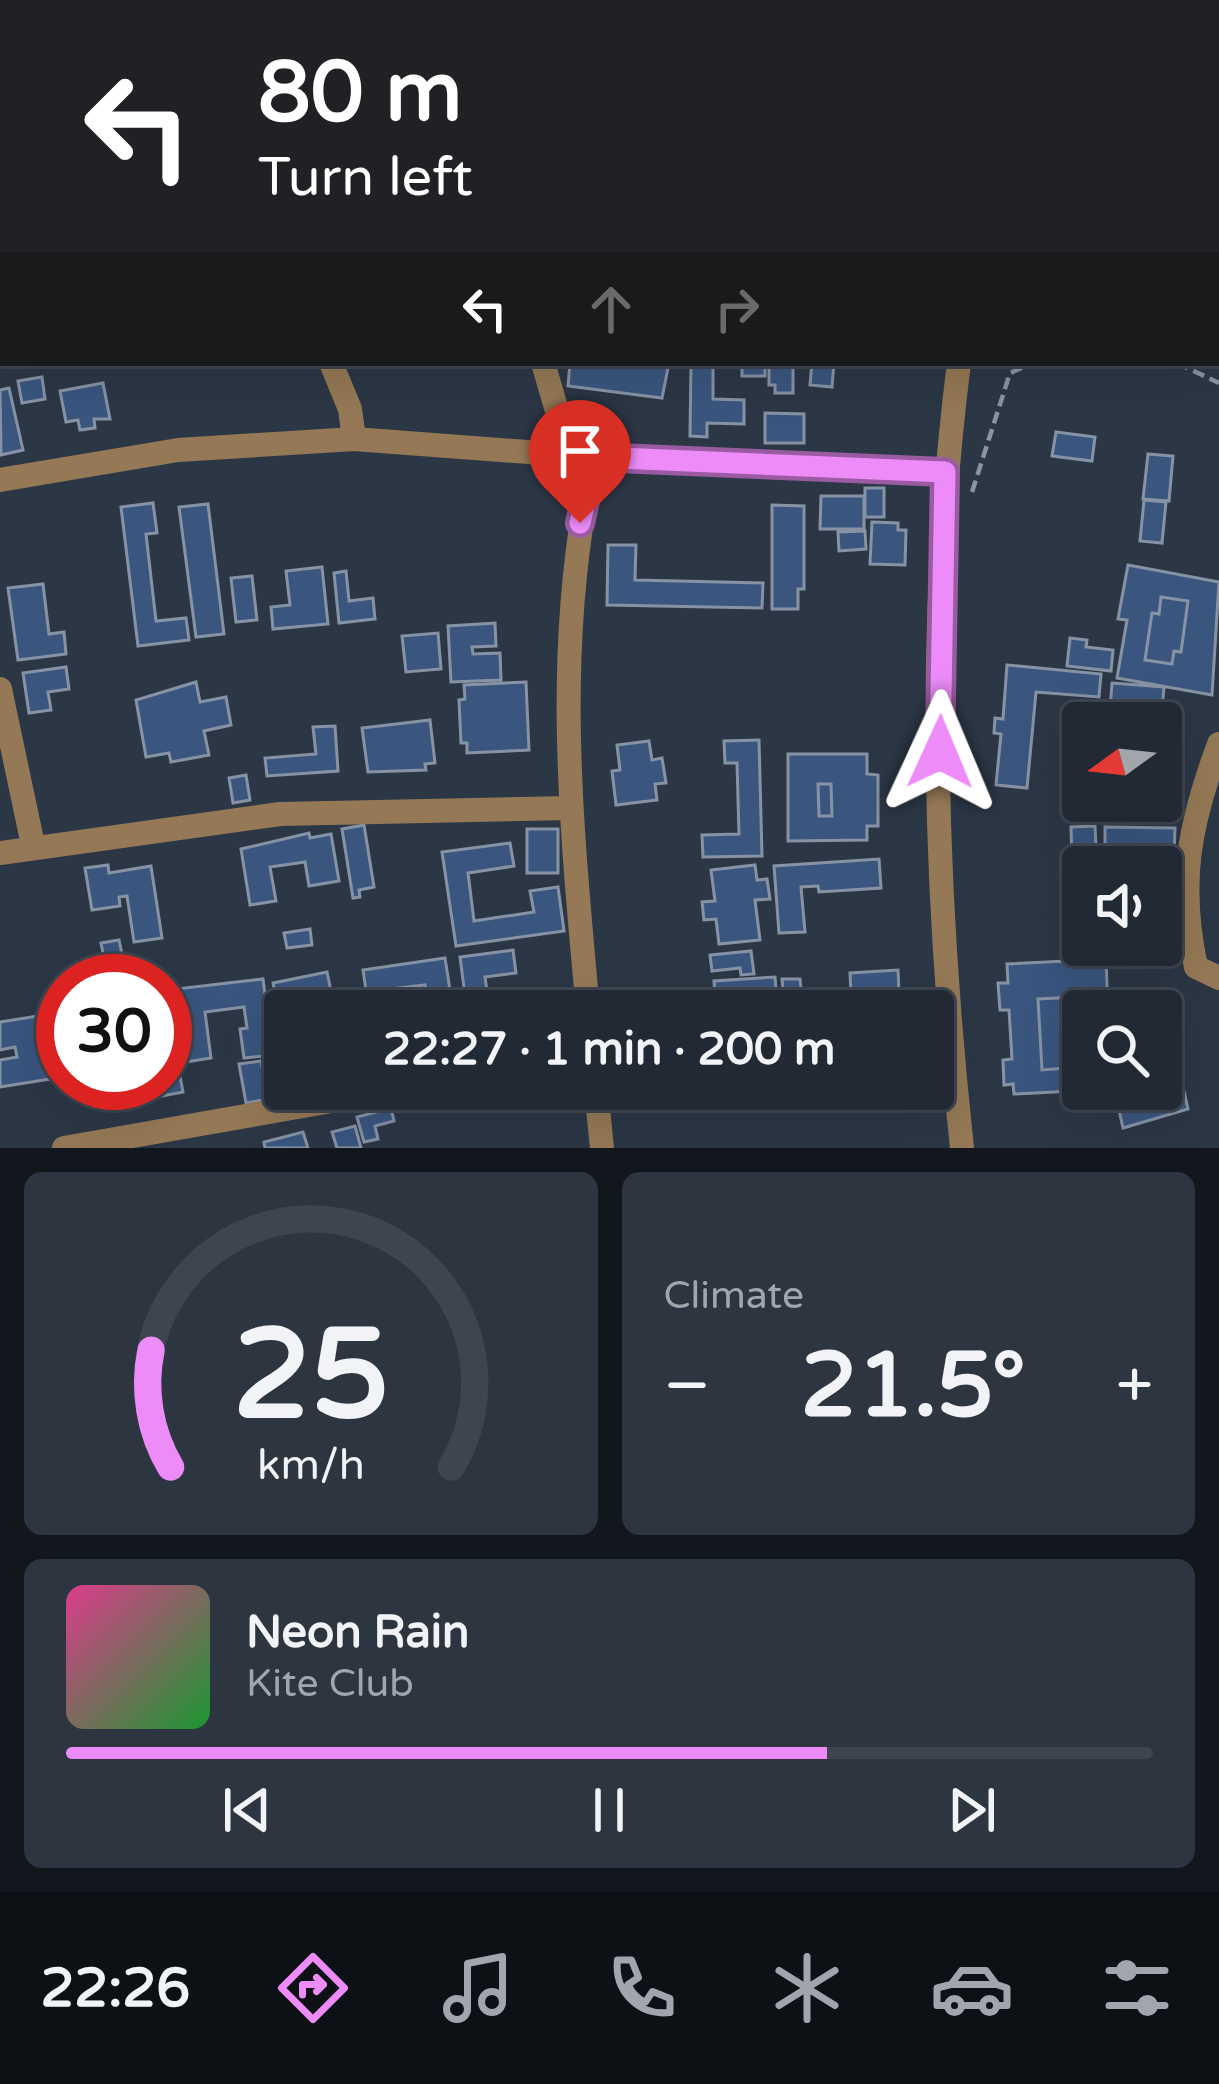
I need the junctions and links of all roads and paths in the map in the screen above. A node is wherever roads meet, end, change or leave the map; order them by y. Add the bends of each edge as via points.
1 (332, 366) edge
2 (544, 366) edge
3 (959, 366) edge
4 (1027, 366) edge
5 (1184, 366) edge
6 (1219, 383) edge
7 (354, 439) junction
8 (582, 456) junction
9 (945, 472) junction
10 (0, 480) edge
11 (944, 524) junction
12 (0, 689) edge
13 (1219, 744) edge
14 (570, 808) junction
15 (33, 845) junction
16 (0, 853) edge
17 (1219, 978) edge
18 (586, 990) edge
19 (280, 1110) edge
20 (598, 1110) edge
21 (64, 1148) edge
22 (602, 1148) edge
23 (962, 1148) edge

1 - 7 street
2 - 8 street
3 - 9 street
4 - 11 path via 1010,374 971,493
5 - 6 path
7 - 8 street
7 - 10 street via 178,450
8 - 9 street
8 - 14 street via 568,604
9 - 11 street
11 - 23 street via 946,1005
12 - 15 street
13 - 17 street via 1186,854 1184,912 1196,967
14 - 15 street via 280,814
14 - 18 street
15 - 16 street
19 - 21 street
20 - 22 street

